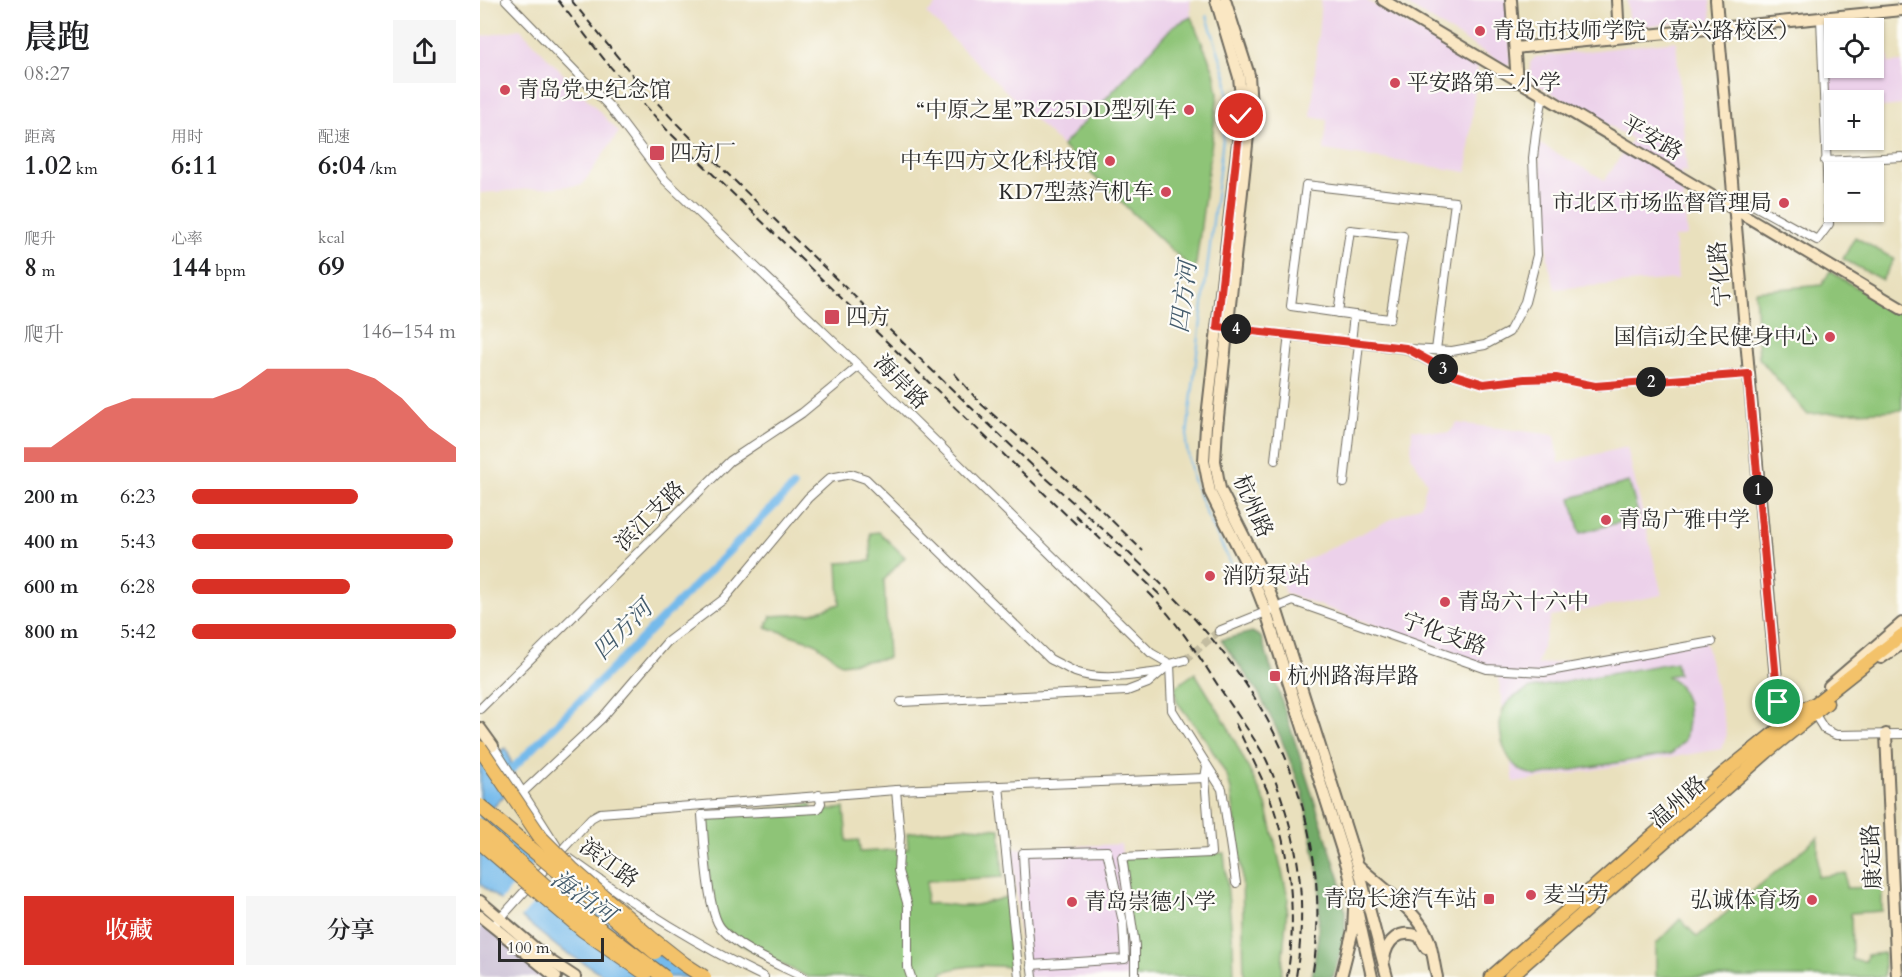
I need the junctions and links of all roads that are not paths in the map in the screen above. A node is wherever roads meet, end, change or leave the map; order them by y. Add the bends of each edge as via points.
1 (506, 0) edge
2 (1216, 0) edge
3 (1225, 0) edge
4 (1383, 0) edge
5 (1511, 0) edge
6 (1617, 0) edge
7 (1716, 0) edge
8 (1902, 10) edge
9 (1821, 18) junction
10 (1719, 27) junction
11 (1619, 37) junction
12 (1515, 48) junction
13 (1517, 82) junction
14 (1543, 97) junction
15 (1902, 157) edge
16 (1826, 161) junction
17 (1733, 194) junction
18 (1734, 209) junction
19 (1902, 309) edge
20 (1338, 312) junction
21 (1354, 315) junction
22 (1222, 328) junction
23 (1289, 334) junction
24 (1355, 342) junction
25 (1406, 348) junction
26 (1436, 350) junction
27 (859, 366) junction
28 (1748, 374) junction
29 (1275, 460) dead end
30 (1344, 483) dead end
31 (1271, 610) junction
32 (1902, 623) edge
33 (1219, 631) tunnel mouth
34 (1902, 636) edge
35 (1712, 642) dead end
36 (1902, 644) edge
37 (1185, 660) tunnel mouth
38 (1876, 661) junction
39 (1170, 664) junction
40 (1160, 672) junction
41 (901, 702) dead end
42 (480, 709) edge
43 (1805, 712) junction
44 (480, 728) edge
45 (1886, 734) junction
46 (1902, 734) edge
47 (486, 747) edge
48 (1207, 766) junction
49 (1205, 778) junction
50 (999, 786) junction
51 (896, 790) junction
52 (522, 793) junction
53 (819, 795) junction
54 (480, 806) edge
55 (480, 827) edge
56 (480, 842) edge
57 (558, 855) junction
58 (1358, 866) junction
59 (1236, 883) dead end
60 (1354, 894) junction
61 (1026, 900) junction
62 (480, 901) edge
63 (1011, 901) junction
64 (503, 914) junction
65 (480, 916) edge
66 (493, 928) junction
67 (1384, 959) junction
68 (1031, 965) junction
69 (556, 977) edge
70 (575, 977) edge
71 (651, 977) edge
72 (664, 977) edge
73 (691, 977) edge
74 (704, 977) edge
75 (764, 977) edge
76 (803, 977) edge
77 (911, 977) edge
78 (1019, 977) edge
79 (1033, 977) edge
80 (1136, 977) edge
81 (1341, 977) edge
82 (1372, 977) edge
83 (1387, 977) edge
84 (1432, 977) edge
85 (1437, 977) edge
86 (1491, 977) edge
87 (1510, 977) edge
88 (1897, 977) edge

1 - 27 street, 海岸路 via 609,105 665,180
2 - 22 main road, 杭州路 via 1239,77 1242,107
3 - 22 main road, 杭州路 via 1249,75 1251,107
4 - 13 main road, 平安路
5 - 12 main road
6 - 11 main road
7 - 10 main road, 宁化路
8 - 9 main road
9 - 10 main road
9 - 16 street
10 - 11 main road
10 - 17 main road, 宁化路
11 - 12 main road
12 - 13 main road
13 - 14 main road, 平安路
14 - 18 main road, 平安路
14 - 26 street via 1533,158 1537,255 1526,302 1509,332 1485,345
15 - 16 street
16 - 17 street via 1829,224 1817,240
17 - 18 main road, 宁化路
18 - 19 main road, 平安路
18 - 28 main road, 宁化路
20 - 21 street
20 - 21 street via 1350,230 1402,236 1390,319
20 - 26 street via 1291,306 1306,185 1455,202
21 - 24 street
22 - 23 street
22 - 31 main road, 杭州路 via 1204,452 1208,483
23 - 24 street
23 - 29 street
24 - 25 street
24 - 30 street
25 - 26 street
25 - 28 street via 1455,375 1484,384 1556,378 1595,386
27 - 39 street, 海岸路 via 1151,653
27 - 42 street, 滨江支路 via 802,413 730,461
28 - 43 main road, 宁化路 via 1778,702
31 - 33 street
31 - 35 street, 宁化支路 via 1293,601 1487,669 1544,672
31 - 58 main road, 杭州路
31 - 60 main road, 杭州路
32 - 43 main road, 温州路
34 - 38 main road, 温州路
34 - 43 main road, 温州路
36 - 38 main road, 温州路
37 - 39 street
38 - 43 main road, 温州路
39 - 40 street
39 - 48 street via 1172,710
40 - 41 street via 1148,683 1127,691
40 - 52 street via 1091,676 1050,659 866,479 851,474 830,478 808,498 724,599 667,642 602,718
43 - 45 street via 1836,735
43 - 86 main road, 温州路 via 1724,773
43 - 87 main road, 温州路 via 1767,752
44 - 47 main road, 滨江路
45 - 46 street
45 - 88 main road, 康定路
47 - 52 street, 滨江路
47 - 74 highway, bridge via 541,838 651,938
48 - 49 street
48 - 59 street via 1222,789
49 - 50 street
49 - 80 street via 1211,853 1122,857
50 - 51 street
50 - 63 street
51 - 53 street
51 - 77 street via 898,871 908,906
52 - 57 street, 滨江路
53 - 57 street via 600,813
53 - 76 street via 818,809 702,815 711,902 719,926 740,944
54 - 73 highway, bridge via 630,933
55 - 72 highway, bridge via 554,894
56 - 71 highway, bridge via 583,930
57 - 64 street, bridge
57 - 75 street, 滨江路 via 721,957
58 - 67 main road, 杭州路
58 - 85 main road via 1421,925 1429,939
60 - 81 main road via 1353,930
60 - 82 main road, 杭州路
61 - 63 street
61 - 68 street
61 - 68 street via 1023,853 1107,851 1123,922 1125,959
62 - 64 main road
63 - 78 street
64 - 66 street
64 - 70 main road via 549,960
65 - 66 main road
66 - 69 main road
67 - 83 main road, 杭州路
67 - 84 main road via 1396,935 1412,933 1419,936 1426,949
68 - 79 street

